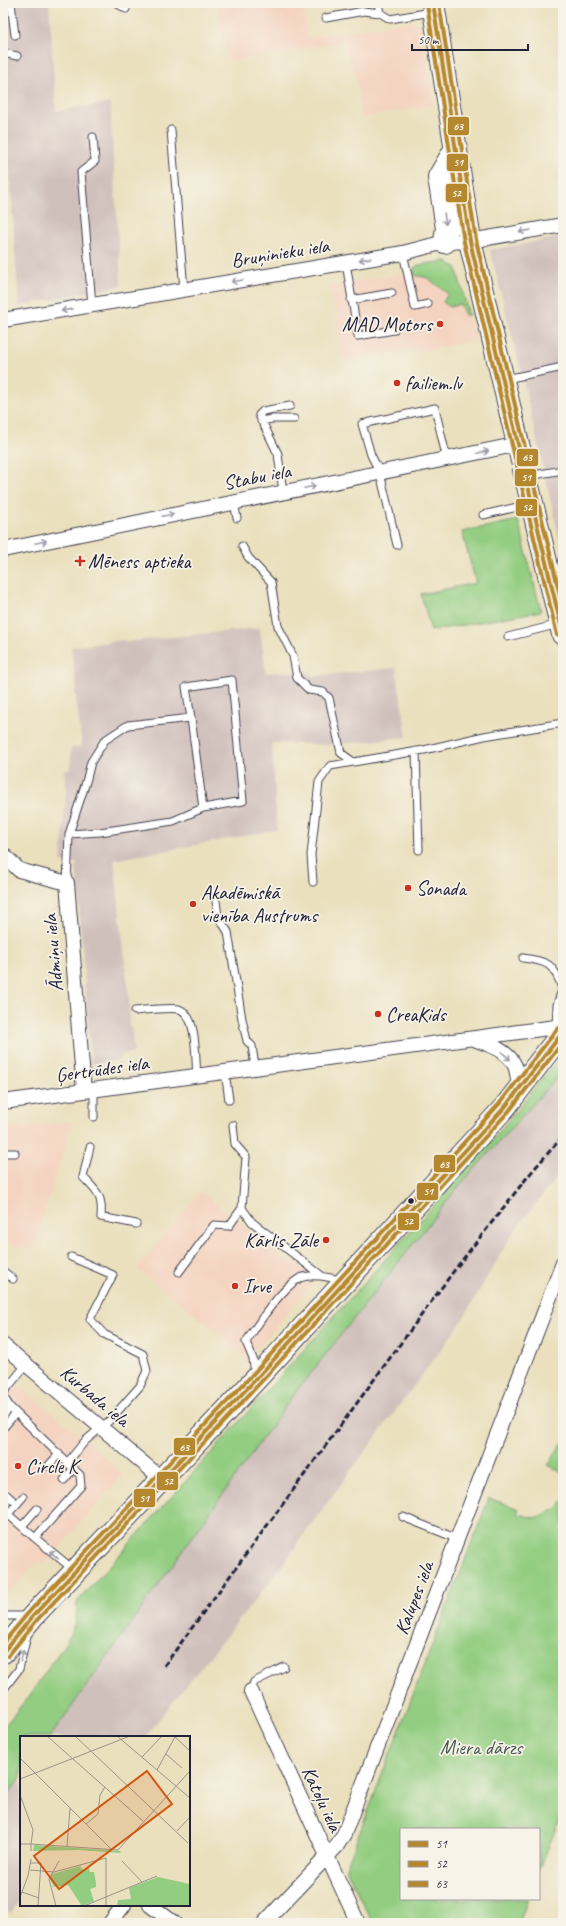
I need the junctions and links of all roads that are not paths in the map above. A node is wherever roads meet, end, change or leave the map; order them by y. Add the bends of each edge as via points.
1 (11, 3) edge
2 (117, 3) edge
3 (378, 3) edge
4 (434, 8) edge
5 (126, 9) dead end
6 (380, 13) junction
7 (326, 18) dead end
8 (15, 35) dead end
9 (3, 53) edge
10 (17, 56) dead end
11 (171, 130) dead end
12 (93, 137) dead end
13 (456, 148) junction
14 (563, 225) edge
15 (470, 241) junction
16 (445, 242) junction
17 (403, 253) junction
18 (346, 263) junction
19 (184, 290) junction
20 (392, 292) dead end
21 (351, 300) junction
22 (428, 304) dead end
23 (92, 305) junction
24 (3, 320) edge
25 (394, 330) dead end
26 (562, 368) edge
27 (503, 380) junction
28 (290, 406) dead end
29 (294, 419) dead end
30 (261, 421) junction
31 (518, 444) junction
32 (447, 460) junction
33 (563, 470) edge
34 (380, 473) junction
35 (526, 476) junction
36 (283, 492) junction
37 (234, 502) junction
38 (532, 504) junction
39 (483, 515) dead end
40 (237, 518) dead end
41 (396, 544) dead end
42 (242, 546) dead end
43 (3, 550) edge
44 (562, 629) edge
45 (508, 637) dead end
46 (191, 718) junction
47 (563, 723) edge
48 (416, 751) junction
49 (352, 761) junction
50 (203, 808) junction
51 (69, 834) junction
52 (419, 850) dead end
53 (3, 854) edge
54 (313, 882) dead end
55 (67, 883) junction
56 (216, 902) dead end
57 (523, 958) dead end
58 (563, 987) edge
59 (135, 1011) dead end
60 (561, 1028) edge
61 (471, 1038) junction
62 (255, 1067) junction
63 (225, 1072) junction
64 (197, 1076) junction
65 (519, 1090) junction
66 (89, 1091) junction
67 (229, 1100) dead end
68 (3, 1102) edge
69 (94, 1117) dead end
70 (233, 1125) dead end
71 (90, 1147) dead end
72 (15, 1153) dead end
73 (3, 1154) edge
74 (242, 1208) junction
75 (136, 1224) dead end
76 (71, 1257) dead end
77 (563, 1263) edge
78 (3, 1271) edge
79 (179, 1272) dead end
80 (322, 1276) junction
81 (13, 1280) dead end
82 (344, 1282) junction
83 (3, 1345) edge
84 (26, 1365) junction
85 (256, 1379) junction
86 (3, 1392) edge
87 (10, 1407) junction
88 (16, 1413) junction
89 (3, 1416) edge
90 (101, 1426) junction
91 (3, 1428) edge
92 (59, 1454) junction
93 (68, 1462) junction
94 (48, 1466) dead end
95 (74, 1468) junction
96 (161, 1478) junction
97 (64, 1480) dead end
98 (7, 1495) dead end
99 (23, 1497) dead end
100 (17, 1504) junction
101 (37, 1509) dead end
102 (6, 1512) edge
103 (404, 1517) dead end
104 (22, 1526) junction
105 (34, 1538) junction
106 (458, 1539) junction
107 (75, 1571) junction
108 (3, 1616) edge
109 (33, 1616) junction
110 (3, 1652) edge
111 (284, 1667) dead end
112 (3, 1690) edge
113 (251, 1691) joint
114 (326, 1855) junction
115 (123, 1906) edge
116 (151, 1906) edge
117 (110, 1923) edge
118 (174, 1923) edge
119 (264, 1923) edge
120 (358, 1923) edge

1 - 8 lane
2 - 5 lane
3 - 6 lane
4 - 6 lane via 390,19
4 - 13 main road
6 - 7 lane via 364,11
9 - 10 lane
11 - 19 lane
12 - 23 lane via 95,161 81,172
13 - 15 main road
13 -> 16 main road via 439,177 447,228
14 -> 15 street, Bruņinieku iela
15 - 16 street, Bruņinieku iela
15 - 27 main road
16 - 17 street, Bruņinieku iela
17 -> 18 street, Bruņinieku iela
17 - 22 lane via 415,307
18 -> 19 street, Bruņinieku iela
18 - 21 lane
19 - 23 street, Bruņinieku iela
20 - 21 lane
21 - 25 lane via 358,336
23 -> 24 street, Bruņinieku iela
26 - 27 lane
27 - 31 main road
28 - 30 lane via 261,411
29 - 30 lane
30 - 36 lane via 278,454
32 -> 31 street, Stabu iela
31 - 35 main road
32 - 34 street, Stabu iela
32 - 34 lane via 435,408 362,424 371,455
33 - 35 lane
36 -> 34 street, Stabu iela
34 - 41 lane
35 - 38 main road
36 - 37 street, Stabu iela
37 - 40 lane
43 -> 37 street, Stabu iela
38 - 39 lane
38 - 44 main road
42 - 49 lane via 248,557 271,582 278,626 293,656 297,678 309,690 323,692 329,698 341,753
44 - 45 lane
46 - 50 lane
46 - 50 lane via 186,686 232,680 243,801
46 - 51 lane via 128,725 104,740 91,762
47 - 48 lane via 484,736
48 - 49 lane
48 - 52 lane
49 - 54 lane via 330,766 319,782 311,855
50 - 51 lane via 173,821
51 - 55 lane
53 - 55 street via 19,870
55 - 66 street, Ādmiņu iela
56 - 62 lane via 218,916 228,932 242,1019 247,1041 252,1046
57 - 58 lane via 537,960 553,968
58 - 60 lane via 557,1005
59 - 64 lane via 178,1009 186,1013 193,1027
60 - 61 street, Ģertrūdes iela
60 - 65 main road
61 - 62 street, Ģertrūdes iela
61 -> 65 street via 505,1054 515,1066
62 - 63 street, Ģertrūdes iela
63 - 64 street, Ģertrūdes iela
63 - 67 lane
64 - 66 street, Ģertrūdes iela
65 - 82 main road
66 - 68 street, Ģertrūdes iela
66 - 69 lane
70 - 74 lane via 235,1144 246,1157
71 - 75 lane via 83,1177 100,1195 101,1216
72 - 73 lane
74 - 79 lane via 229,1226 214,1225
74 - 80 lane via 252,1222
76 - 90 lane via 113,1275 90,1319 104,1334 143,1354 147,1371 140,1386 110,1420
77 - 106 street, Kalupes iela
78 - 81 lane
80 - 82 lane
80 - 85 lane via 301,1277 289,1286 260,1320 246,1342 253,1359
82 - 85 main road
83 - 84 street, Kurbada iela
84 - 86 lane
84 - 90 street, Kurbada iela
85 - 96 main road
86 - 87 lane
87 - 88 lane
87 - 89 lane
88 - 91 lane
88 - 92 lane
90 - 93 lane
90 - 96 street, Kurbada iela
92 - 93 lane
92 - 94 lane
93 - 95 lane
95 - 97 lane
95 - 105 lane via 80,1475 81,1486
96 - 107 main road
98 - 100 lane
99 - 100 lane
100 - 102 lane
101 - 104 lane
102 - 104 lane
103 - 106 lane
104 - 105 lane
107 -> 105 lane
106 - 114 street, Kalupes iela via 344,1834 336,1847
107 - 109 main road
108 - 109 lane
109 - 110 main road
112 -> 109 lane via 19,1669
111 - 113 lane via 254,1682
113 - 114 street, Katoļu iela
114 - 119 street, Kalupes iela
114 - 120 street, Katoļu iela
115 - 117 street
116 - 118 street

